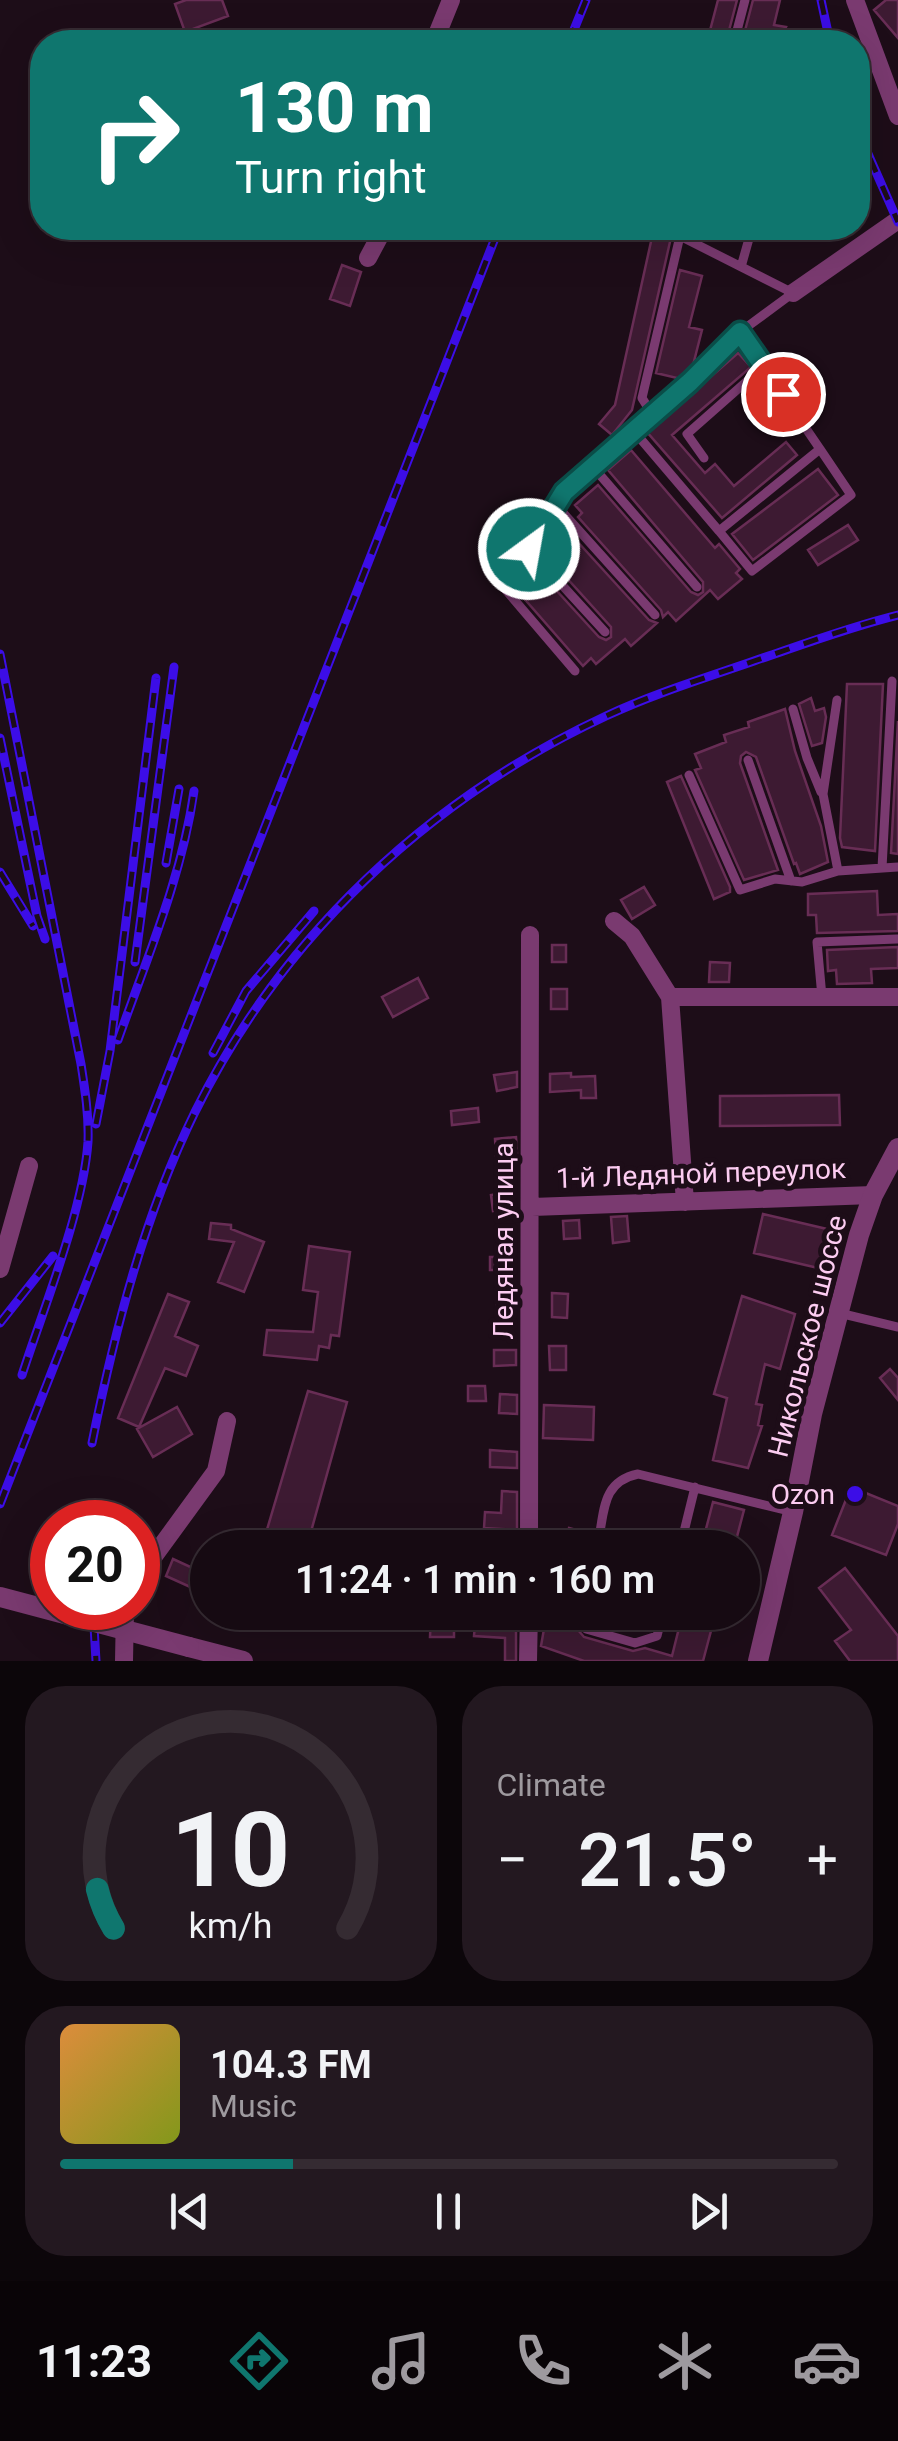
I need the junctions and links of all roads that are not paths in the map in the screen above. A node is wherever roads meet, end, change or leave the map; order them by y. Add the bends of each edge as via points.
1 (451, 0) edge
2 (745, 0) edge
3 (855, 0) edge
4 (439, 30) edge
5 (737, 30) edge
6 (866, 30) edge
7 (870, 40) edge
8 (898, 116) edge
9 (898, 220) edge
10 (870, 239) edge
11 (378, 240) edge
12 (679, 240) edge
13 (697, 240) edge
14 (749, 240) edge
15 (869, 240) edge
16 (368, 258) dead end
17 (741, 267) junction
18 (793, 293) junction
19 (740, 332) junction
20 (764, 366) junction
21 (652, 414) junction
22 (632, 430) junction
23 (820, 449) junction
24 (704, 458) dead end
25 (594, 468) junction
26 (556, 504) junction
27 (719, 531) junction
28 (529, 549) junction
29 (697, 587) dead end
30 (654, 614) dead end
31 (606, 632) dead end
32 (575, 671) dead end
33 (892, 681) dead end
34 (837, 700) dead end
35 (793, 710) dead end
36 (748, 760) dead end
37 (690, 775) dead end
38 (822, 794) junction
39 (898, 867) edge
40 (882, 868) junction
41 (838, 871) junction
42 (791, 881) junction
43 (614, 921) dead end
44 (530, 935) dead end
45 (897, 939) edge
46 (670, 997) junction
47 (822, 997) junction
48 (898, 997) edge
49 (898, 1148) edge
50 (29, 1166) dead end
51 (873, 1194) junction
52 (684, 1202) junction
53 (532, 1207) junction
54 (0, 1270) edge
55 (839, 1313) junction
56 (898, 1327) edge
57 (227, 1421) dead end
58 (695, 1487) junction
59 (793, 1512) junction
60 (529, 1530) edge
61 (601, 1530) edge
62 (684, 1530) edge
63 (160, 1548) edge
64 (0, 1597) edge
65 (125, 1630) edge
66 (529, 1630) edge
67 (590, 1630) edge
68 (658, 1630) edge
69 (761, 1660) edge
70 (124, 1661) edge
71 (243, 1661) edge
72 (528, 1661) edge

1 - 4 street
2 - 5 lane
3 - 6 street
7 - 8 street
9 - 10 street
11 - 16 street
12 - 21 lane via 642,398
13 - 17 lane
14 - 17 lane
15 - 18 street
17 - 18 lane
18 - 19 lane
19 - 20 lane
19 - 21 lane
20 - 23 lane
20 - 24 lane via 687,434
21 - 22 lane
22 - 25 lane
22 - 27 lane
23 - 27 lane
23 - 27 lane via 851,495 752,571
25 - 26 lane
25 - 29 lane
26 - 28 lane
26 - 30 lane
28 - 31 lane
28 - 32 lane via 505,589
33 - 40 lane
34 - 38 lane
35 - 38 lane
36 - 42 lane
37 - 42 lane via 740,890 776,878
38 - 41 lane
39 - 40 lane
40 - 41 lane
41 - 42 lane
43 - 46 street via 632,936
44 - 53 street, Ледяная улица
45 - 47 lane via 817,942
46 - 47 street
46 - 52 street
47 - 48 street
49 - 51 street, Никольское шоссе
50 - 54 street
51 - 52 street, 1-й Ледяной переулок
51 - 55 street, Никольское шоссе
52 - 53 street, 1-й Ледяной переулок
53 - 60 street, Ледяная улица
55 - 56 lane
55 - 59 street, Никольское шоссе
57 - 63 street via 216,1471
58 - 59 lane
58 - 61 lane via 638,1474 618,1478
58 - 62 lane
59 - 69 street, Никольское шоссе
64 - 71 street, bridge
65 - 70 street
66 - 72 street
67 - 68 lane via 636,1643

